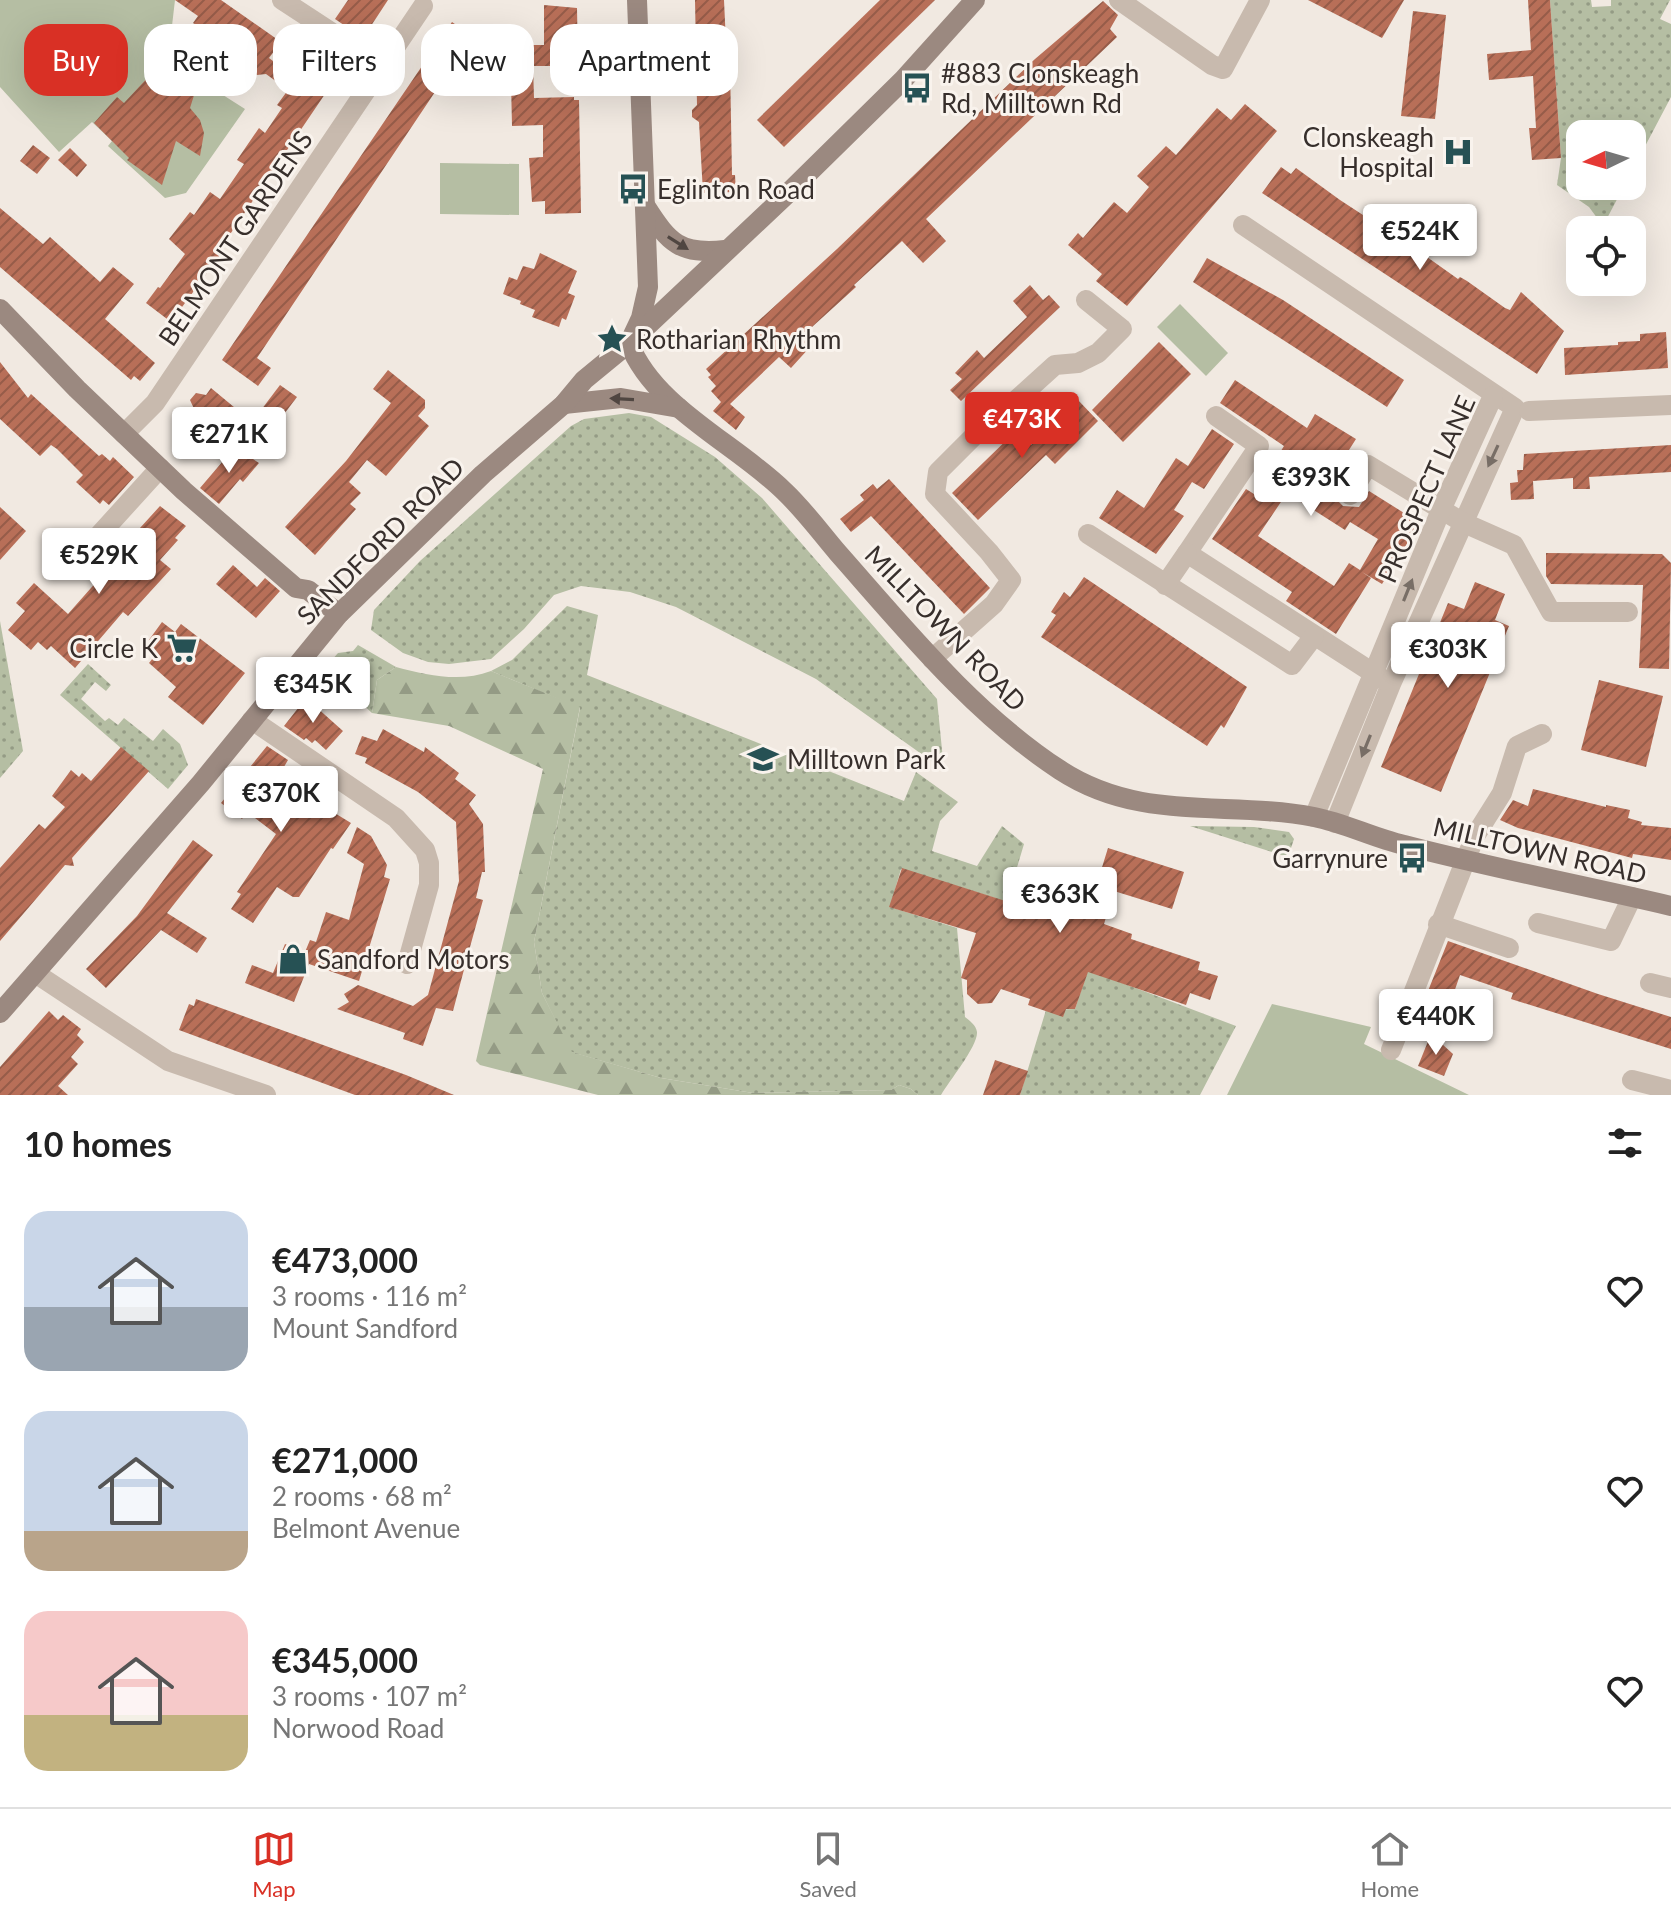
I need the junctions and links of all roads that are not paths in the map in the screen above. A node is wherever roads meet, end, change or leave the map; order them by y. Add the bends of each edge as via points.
1 (282, 0) edge
2 (637, 0) edge
3 (975, 0) edge
4 (1119, 0) edge
5 (1260, 0) edge
6 (423, 6) dead end
7 (319, 24) edge
8 (405, 33) edge
9 (363, 96) edge
10 (646, 207) junction
11 (1243, 225) dead end
12 (725, 250) junction
13 (1086, 300) dead end
14 (0, 309) edge
15 (629, 343) junction
16 (1493, 396) junction
17 (564, 404) junction
18 (1671, 405) edge
19 (679, 408) junction
20 (1529, 411) dead end
21 (1216, 416) dead end
22 (124, 434) junction
23 (160, 468) junction
24 (1350, 495) dead end
25 (1441, 510) junction
26 (1462, 522) junction
27 (1088, 534) dead end
28 (1187, 553) junction
29 (72, 565) dead end
30 (1165, 585) junction
31 (1628, 612) dead end
32 (339, 614) junction
33 (1314, 636) junction
34 (932, 659) junction
35 (1382, 679) junction
36 (252, 720) junction
37 (1542, 734) dead end
38 (1314, 817) junction
39 (1335, 823) junction
40 (1466, 860) junction
41 (1632, 897) junction
42 (1671, 906) edge
43 (1538, 923) dead end
44 (1438, 924) junction
45 (1509, 948) dead end
46 (407, 964) dead end
47 (35, 973) junction
48 (1650, 983) dead end
49 (1671, 988) edge
50 (0, 1013) edge
51 (1391, 1050) dead end
52 (1632, 1080) dead end
53 (1671, 1090) edge
54 (266, 1095) edge

1 - 7 street
2 - 10 main road
3 - 12 main road, SANDFORD ROAD via 903,80
4 - 5 street via 1223,69
6 - 8 street, BELMONT GARDENS
9 - 22 street, BELMONT GARDENS via 155,403
10 -> 12 main road via 671,241 687,250
10 - 15 main road via 647,298
11 - 16 street
12 - 15 main road, SANDFORD ROAD
13 - 34 street via 1122,329 1098,353 1078,363 1055,365 1004,406 938,472 935,494 1011,580 994,604
14 - 22 main road
15 - 17 main road, SANDFORD ROAD
15 - 19 main road, MILLTOWN ROAD via 643,370
16 - 25 street, PROSPECT LANE
16 -> 26 street, PROSPECT LANE via 1515,408
19 -> 17 main road via 621,398
17 - 32 main road, SANDFORD ROAD via 483,474
18 - 20 street
19 - 34 main road, MILLTOWN ROAD via 785,492
21 - 28 street via 1259,446
22 - 23 main road
23 - 29 street
23 - 32 main road via 296,588 308,590
24 - 25 street via 1368,465
25 - 26 street
35 -> 25 street, PROSPECT LANE
26 - 31 street via 1514,545 1551,612
26 - 35 street, PROSPECT LANE
27 - 30 street
28 - 30 street
28 - 33 street
30 - 33 street via 1292,665
32 - 36 main road, SANDFORD ROAD
33 - 35 street
34 - 38 main road, MILLTOWN ROAD via 1024,745 1097,790 1172,808
35 - 38 street, PROSPECT LANE
35 -> 39 street, PROSPECT LANE
36 - 46 street via 396,818 425,850 429,885
36 - 47 main road, SANDFORD ROAD
37 - 40 street via 1517,746 1502,793
38 - 39 main road, MILLTOWN ROAD
39 - 40 main road, MILLTOWN ROAD
40 - 41 main road, MILLTOWN ROAD
40 - 44 street
41 - 42 main road, MILLTOWN ROAD
41 - 43 street via 1611,941
44 - 45 street
44 - 51 street
47 - 50 main road, SANDFORD ROAD
47 - 54 street via 168,1061
48 - 49 street
52 - 53 street

